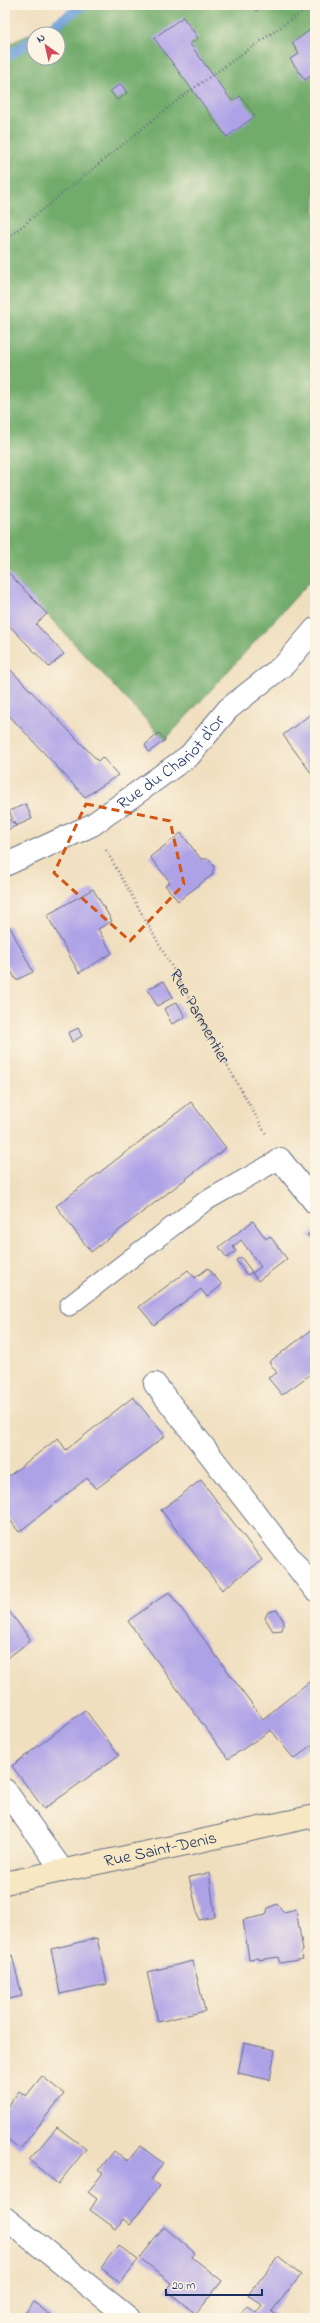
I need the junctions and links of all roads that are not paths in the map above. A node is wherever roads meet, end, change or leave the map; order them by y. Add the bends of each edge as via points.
1 (315, 629) edge
2 (315, 653) edge
3 (284, 664) junction
4 (5, 865) edge
5 (280, 1159) joint
6 (315, 1203) edge
7 (69, 1306) dead end
8 (155, 1384) dead end
9 (315, 1590) edge
10 (5, 1790) edge
11 (315, 1816) edge
12 (64, 1871) junction
13 (5, 1883) edge
14 (5, 2218) edge
15 (129, 2318) edge

1 - 3 street, Rue du Chariot d'Or
2 - 3 street
3 - 4 street, Rue du Chariot d'Or via 228,709 190,755 92,825
5 - 6 street
5 - 7 lane via 204,1202
8 - 9 street
10 - 12 street
11 - 12 main road, Rue Saint-Denis
12 - 13 main road, Rue Saint-Denis
14 - 15 street

